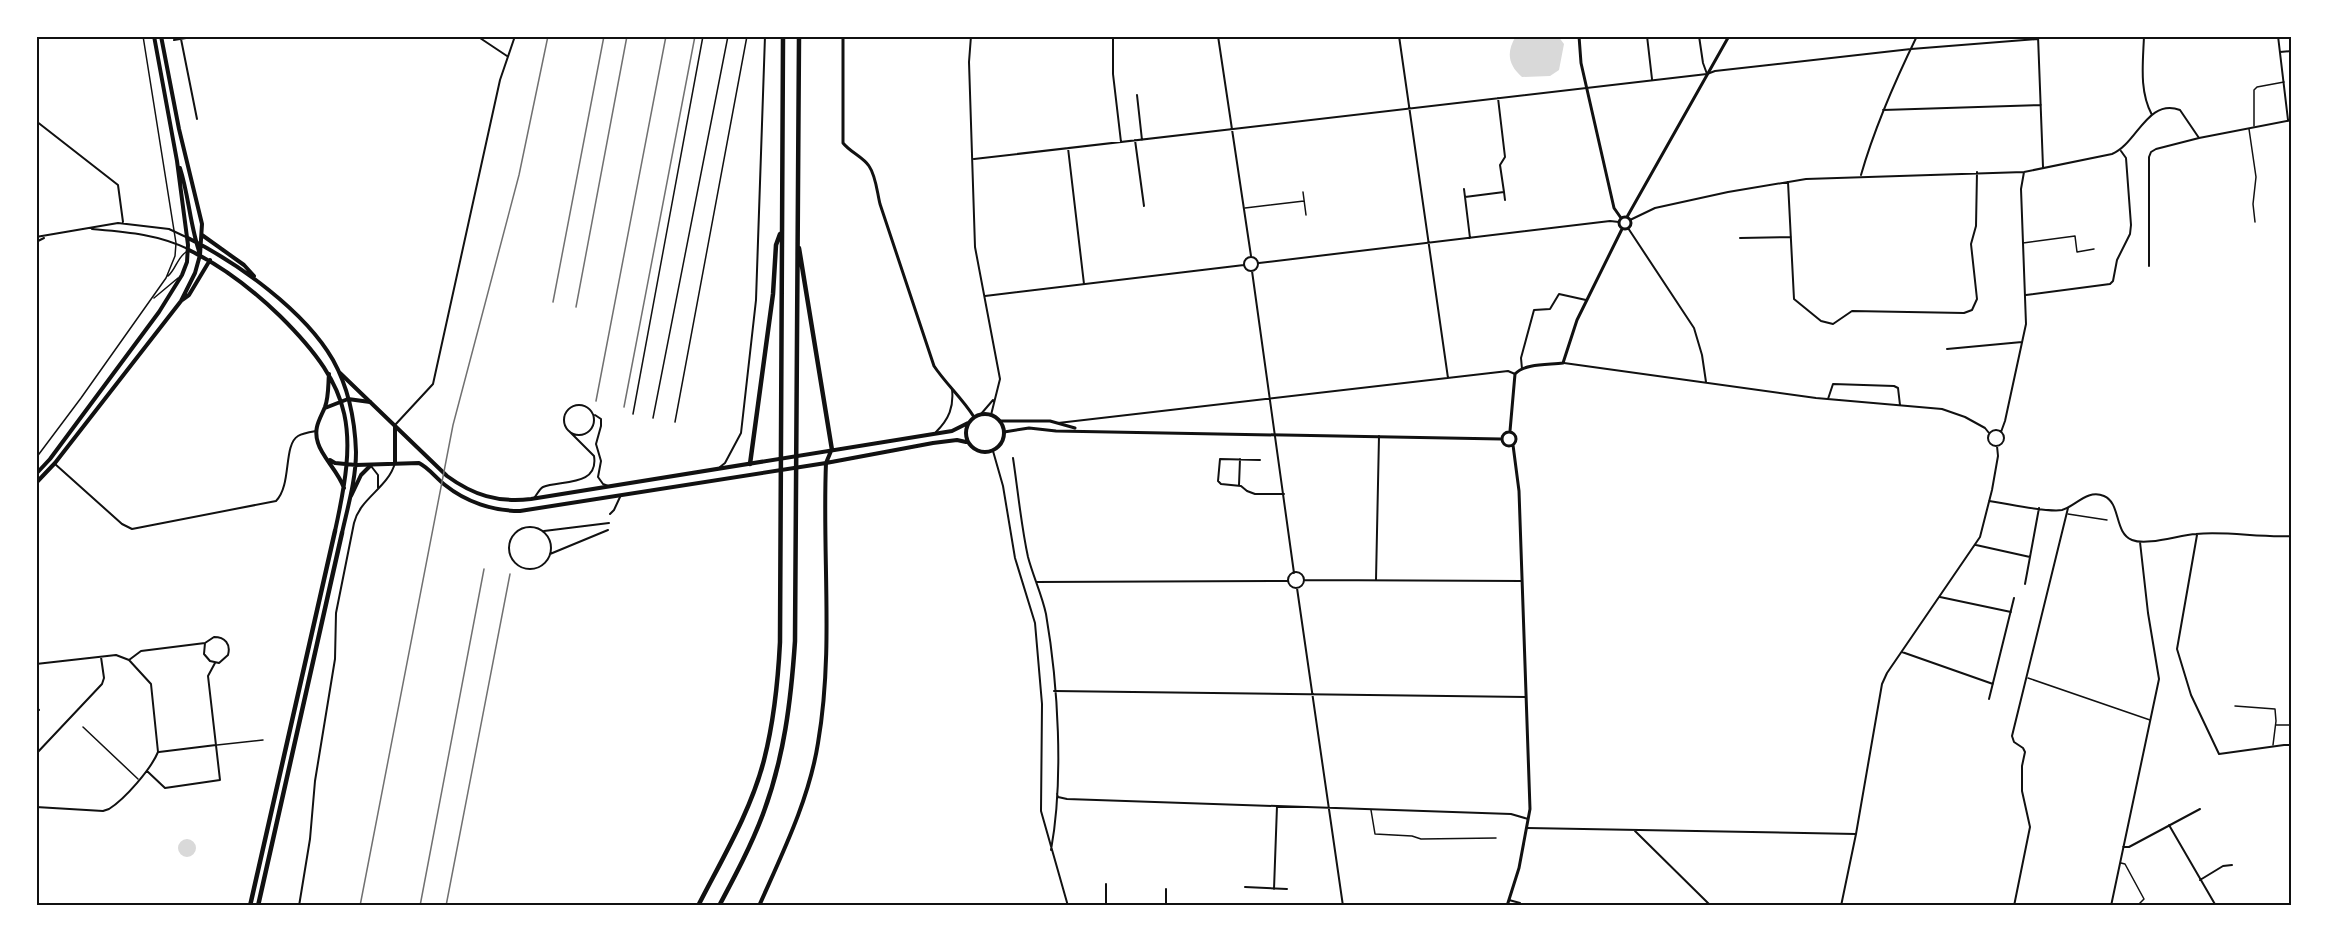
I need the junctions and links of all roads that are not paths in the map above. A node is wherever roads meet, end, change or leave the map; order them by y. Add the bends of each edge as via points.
1 (143, 36) edge
2 (154, 36) edge
3 (161, 36) edge
4 (194, 36) edge
5 (198, 36) edge
6 (477, 36) edge
7 (515, 36) edge
8 (704, 36) edge
9 (728, 36) edge
10 (747, 36) edge
11 (765, 36) edge
12 (783, 36) edge
13 (799, 36) edge
14 (843, 36) edge
15 (971, 36) edge
16 (1113, 36) edge
17 (1218, 36) edge
18 (1399, 36) edge
19 (1579, 36) edge
20 (1647, 36) edge
21 (1699, 36) edge
22 (1729, 36) edge
23 (1917, 36) edge
24 (2144, 36) edge
25 (2278, 36) edge
26 (2038, 38) edge
27 (181, 39) junction
28 (174, 40) dead end
29 (1911, 49) junction
30 (2292, 51) edge
31 (2280, 52) junction
32 (507, 56) junction
33 (1707, 74) junction
34 (1652, 79) junction
35 (2284, 82) junction
36 (1586, 87) junction
37 (1137, 95) dead end
38 (1498, 98) junction
39 (2041, 105) junction
40 (1410, 108) junction
41 (1883, 110) junction
42 (2152, 115) junction
43 (197, 119) dead end
44 (2290, 120) edge
45 (36, 121) edge
46 (2254, 127) junction
47 (2248, 128) junction
48 (1232, 129) junction
49 (2199, 138) junction
50 (1135, 140) junction
51 (1142, 140) junction
52 (1121, 142) junction
53 (1068, 148) junction
54 (2121, 151) junction
55 (974, 159) junction
56 (177, 161) junction
57 (2043, 167) junction
58 (1977, 172) junction
59 (2024, 172) junction
60 (1861, 176) junction
61 (1788, 182) junction
62 (1464, 189) dead end
63 (1303, 192) dead end
64 (1504, 192) junction
65 (1465, 197) junction
66 (1505, 200) dead end
67 (1304, 201) junction
68 (1144, 206) dead end
69 (1243, 208) junction
70 (1306, 215) dead end
71 (1629, 218) junction
72 (1620, 220) junction
73 (2255, 222) dead end
74 (123, 223) junction
75 (1622, 228) junction
76 (1628, 228) junction
77 (89, 229) junction
78 (175, 231) junction
79 (781, 232) junction
80 (202, 235) junction
81 (36, 237) edge
82 (47, 237) junction
83 (188, 237) junction
84 (1791, 237) junction
85 (1470, 238) junction
86 (1740, 238) dead end
87 (36, 242) edge
88 (196, 242) junction
89 (176, 243) junction
90 (798, 243) junction
91 (1429, 243) junction
92 (2023, 243) junction
93 (202, 245) junction
94 (2094, 249) dead end
95 (189, 250) junction
96 (200, 255) junction
97 (1251, 256) junction
98 (210, 260) junction
99 (1259, 263) junction
100 (1244, 265) junction
101 (2149, 266) dead end
102 (1252, 271) junction
103 (182, 275) junction
104 (166, 278) junction
105 (259, 281) junction
106 (1084, 284) junction
107 (2025, 295) junction
108 (984, 296) junction
109 (151, 300) junction
110 (1587, 300) junction
111 (181, 301) junction
112 (2022, 342) junction
113 (1947, 349) dead end
114 (1563, 363) junction
115 (1522, 369) junction
116 (338, 372) junction
117 (329, 373) junction
118 (1515, 374) junction
119 (1448, 378) junction
120 (1707, 382) junction
121 (951, 386) junction
122 (1271, 397) junction
123 (995, 398) junction
124 (348, 399) junction
125 (1828, 399) junction
126 (341, 401) junction
127 (370, 402) junction
128 (1900, 405) junction
129 (325, 408) junction
130 (594, 414) junction
131 (633, 414) dead end
132 (981, 414) junction
133 (991, 415) junction
134 (974, 417) junction
135 (653, 418) dead end
136 (1000, 421) junction
137 (675, 422) dead end
138 (968, 423) junction
139 (1058, 423) junction
140 (395, 425) junction
141 (1080, 430) junction
142 (316, 431) junction
143 (1510, 431) junction
144 (570, 432) junction
145 (1004, 432) junction
146 (2001, 432) junction
147 (935, 433) junction
148 (1989, 433) junction
149 (1275, 434) junction
150 (1379, 436) junction
151 (1501, 439) junction
152 (966, 442) junction
153 (1513, 445) junction
154 (1997, 446) junction
155 (832, 450) junction
156 (993, 451) junction
157 (36, 458) edge
158 (1013, 458) dead end
159 (1240, 459) junction
160 (329, 460) junction
161 (1260, 460) dead end
162 (55, 463) junction
163 (394, 463) junction
164 (825, 463) junction
165 (347, 464) junction
166 (750, 464) junction
167 (356, 465) junction
168 (371, 465) junction
169 (716, 469) junction
170 (36, 474) edge
171 (752, 474) junction
172 (36, 483) edge
173 (1239, 485) junction
174 (611, 486) junction
175 (344, 488) junction
176 (378, 488) junction
177 (1284, 494) junction
178 (622, 495) junction
179 (351, 496) junction
180 (531, 499) junction
181 (1989, 501) junction
182 (2039, 508) junction
183 (2068, 508) junction
184 (2067, 513) junction
185 (610, 514) dead end
186 (2107, 520) dead end
187 (609, 523) dead end
188 (540, 530) junction
189 (608, 530) dead end
190 (335, 531) joint
191 (342, 533) joint
192 (2197, 534) junction
193 (2292, 536) edge
194 (2140, 542) junction
195 (1976, 545) junction
196 (550, 554) junction
197 (2030, 557) junction
198 (1294, 573) junction
199 (1304, 580) junction
200 (1376, 580) junction
201 (1288, 581) junction
202 (1522, 581) junction
203 (1035, 582) junction
204 (2025, 584) dead end
205 (1297, 588) junction
206 (1940, 597) junction
207 (2014, 598) dead end
208 (2011, 612) junction
209 (204, 643) junction
210 (1902, 652) junction
211 (101, 657) junction
212 (129, 660) junction
213 (215, 663) junction
214 (36, 664) edge
215 (2028, 678) junction
216 (1993, 684) junction
217 (1054, 690) junction
218 (1312, 694) junction
219 (1526, 698) junction
220 (1989, 699) dead end
221 (2235, 706) dead end
222 (36, 707) edge
223 (39, 710) dead end
224 (2151, 721) junction
225 (2276, 725) junction
226 (2292, 725) edge
227 (82, 727) dead end
228 (263, 740) dead end
229 (216, 745) junction
230 (2292, 745) edge
231 (2273, 746) junction
232 (159, 752) junction
233 (36, 754) edge
234 (147, 771) junction
235 (139, 779) junction
236 (1057, 794) junction
237 (1277, 806) junction
238 (36, 807) edge
239 (1329, 808) junction
240 (2200, 809) dead end
241 (1371, 810) junction
242 (1528, 819) junction
243 (2169, 825) junction
244 (1527, 828) junction
245 (1635, 831) junction
246 (1856, 834) junction
247 (1496, 838) dead end
248 (2123, 847) junction
249 (1051, 851) junction
250 (2120, 863) junction
251 (2232, 865) dead end
252 (2200, 880) junction
253 (1106, 884) dead end
254 (1245, 887) dead end
255 (1274, 888) junction
256 (1166, 889) dead end
257 (1287, 889) dead end
258 (1509, 900) junction
259 (250, 906) edge
260 (258, 906) edge
261 (298, 906) edge
262 (698, 906) edge
263 (719, 906) edge
264 (759, 906) edge
265 (1068, 906) edge
266 (1106, 906) edge
267 (1166, 906) edge
268 (1343, 906) edge
269 (1507, 906) edge
270 (1521, 906) edge
271 (1711, 906) edge
272 (1841, 906) edge
273 (2014, 906) edge
274 (2110, 906) edge
275 (2137, 906) edge
276 (2216, 906) edge

1 - 78 lane
2 - 56 main road
3 - 80 main road
4 - 5 street
4 - 27 street
6 - 32 street
7 - 32 street
8 - 131 lane
9 - 135 lane
10 - 137 lane
11 - 169 street via 756,300 741,433 725,463
12 - 79 highway
13 - 90 highway
14 - 121 street via 843,143 868,164 928,352
15 - 55 street
16 - 52 street
17 - 48 street
18 - 40 street
19 - 36 street
20 - 34 street
21 - 33 street
22 - 33 street
23 - 29 street
24 - 42 street via 2145,102
25 - 31 street
26 - 29 street
26 - 39 street
27 - 28 street
27 - 43 street
29 - 33 street
29 - 41 street
30 - 31 street
31 - 35 street
32 - 140 street via 433,384
33 - 34 street
33 - 71 street
34 - 36 street
35 - 44 street
35 - 46 lane via 2254,90
36 - 38 street
36 - 72 street
37 - 51 street
38 - 40 street
38 - 64 street via 1505,157 1500,165
39 - 41 street
39 - 57 street
40 - 48 street
40 - 91 street
41 - 60 street
42 - 49 street via 2168,107 2180,110
42 - 54 street
44 - 46 street
45 - 74 street via 118,185
46 - 47 street
47 - 49 street
47 - 73 lane via 2256,177
48 - 51 street
48 - 69 street
49 - 101 street via 2156,149 2149,157
50 - 51 street
50 - 52 street
50 - 68 street
52 - 53 street
53 - 55 street
53 - 106 street
54 - 57 street
54 - 107 street via 2126,158 2131,225 2117,260 2114,281
55 - 108 street via 975,247
56 - 83 main road
56 - 88 main road
57 - 59 street
58 - 59 street
58 - 60 street
58 - 84 street via 1976,226 1971,244 1977,299 1972,309 1964,313 1852,311 1833,324 1821,321 1794,299
59 - 92 street
60 - 61 street
61 - 71 street via 1655,208
61 - 84 street
62 - 65 street
63 - 67 lane
64 - 65 street
64 - 66 street
65 - 85 street
67 - 69 lane
67 - 70 lane
69 - 97 street
71 - 72 street
71 - 76 street
72 - 75 street
72 - 85 street
74 - 77 street
74 - 78 street
75 - 76 street
75 - 110 street
76 - 120 street via 1694,328
77 - 82 street
77 - 89 street via 142,234
78 - 83 street
78 - 89 lane
79 - 166 highway via 776,245
79 - 262 highway via 777,688 764,763
80 - 93 main road
80 - 105 main road via 244,265
81 - 82 street
82 - 87 street
83 - 88 main road
83 - 95 main road
84 - 86 street
85 - 91 street
88 - 93 main road
88 - 96 main road
89 - 95 street
89 - 104 lane
90 - 155 highway
90 - 263 highway via 795,641 791,698 773,784
91 - 99 street
91 - 119 street
92 - 94 lane via 2075,236 2078,252
92 - 107 street
93 - 96 main road
93 - 105 main road
95 - 96 main road
95 - 103 main road
95 - 104 lane via 181,255 176,270
96 - 98 main road
96 - 111 main road
97 - 99 street
97 - 100 street
98 - 111 main road via 189,295
98 - 117 main road via 252,289 298,334
99 - 102 street
100 - 102 street
100 - 106 street
102 - 122 street
103 - 109 lane
103 - 170 main road via 159,312
104 - 109 lane
105 - 116 main road via 323,345
106 - 108 street
107 - 112 street
108 - 123 street via 1000,379
109 - 157 lane
110 - 114 street
110 - 115 street via 1559,294 1550,309 1534,310 1521,358
111 - 162 main road
112 - 113 street
112 - 146 street
114 - 115 street
114 - 120 street
115 - 118 street
116 - 124 main road
116 - 127 main road
117 - 126 main road
117 - 129 main road
118 - 119 street via 1508,371
118 - 143 street
119 - 122 street
120 - 125 street
121 - 134 street
121 - 147 street via 951,413
122 - 139 street
122 - 149 street
123 - 132 street
123 - 133 street
124 - 126 main road
124 - 127 main road
124 - 167 main road
125 - 128 street
125 - 128 street via 1833,384 1894,386 1898,388
126 - 129 main road
126 - 165 main road
127 - 140 main road
128 - 148 street via 1954,412
129 - 142 main road
130 - 144 street via 594,424 588,432
130 - 144 street via 583,405 569,409 564,423
130 - 174 street via 602,423 596,444 601,461 598,477
132 - 133 main road
132 - 134 main road
133 - 136 main road
134 - 138 main road
136 - 139 street
136 - 145 main road
138 - 147 main road via 952,431
138 - 152 main road
139 - 141 street
140 - 163 main road
140 - 180 main road via 458,485 496,500
141 - 145 street via 1029,428
141 - 149 street
142 - 160 main road via 320,449
142 - 162 street via 294,439 283,495 276,501 132,529
143 - 151 street
143 - 153 street via 1516,438
144 - 180 street via 594,456 591,472 576,482 543,488
145 - 156 main road
146 - 148 street
146 - 154 street via 2003,441
147 - 155 main road
148 - 154 street via 1988,441
149 - 150 street
149 - 177 street
150 - 151 street
150 - 200 street
151 - 153 street via 1505,445
152 - 156 main road via 980,452
152 - 164 main road via 933,442
153 - 202 street
154 - 181 street
155 - 164 main road
155 - 166 main road
156 - 249 street via 1015,558 1035,623 1042,704 1041,811
158 - 203 street
159 - 161 street
159 - 173 street
159 - 173 street via 1220,459 1218,481
160 - 165 main road
160 - 175 main road
162 - 172 main road
163 - 168 main road
163 - 176 street via 392,472
163 - 178 main road via 417,462 473,502 510,511
164 - 171 main road
164 - 264 main road via 827,650 818,744 788,840
165 - 167 main road
165 - 175 main road
166 - 169 main road
166 - 171 main road
167 - 168 main road
167 - 179 main road
168 - 176 street via 378,475
168 - 179 main road
169 - 174 main road
171 - 178 main road
173 - 177 street via 1254,494
174 - 180 main road
175 - 190 main road
176 - 261 street via 358,511 336,613 334,658
177 - 198 street
178 - 185 street
179 - 191 main road
181 - 182 street
181 - 195 street
182 - 183 street
182 - 197 street
183 - 184 street
183 - 194 street via 2084,497 2104,496 2112,502 2123,533
184 - 186 lane
184 - 215 street
187 - 188 street
188 - 196 street via 549,540
188 - 196 street via 519,530 510,540 509,554 517,565 530,569 542,565
189 - 196 street
190 - 259 highway
191 - 260 highway
192 - 193 street
192 - 194 street
192 - 231 street via 2177,649 2191,695 2219,754
194 - 224 street via 2159,679
195 - 197 street
195 - 206 street
197 - 204 street
198 - 199 street via 1300,573
198 - 201 street
199 - 200 street
199 - 205 street
200 - 202 street
201 - 203 street
201 - 205 street
202 - 219 street
203 - 217 street via 1046,612
205 - 218 street
206 - 208 street
206 - 210 street
207 - 208 street
208 - 216 street
209 - 212 street via 141,651
209 - 213 street via 204,654
209 - 213 street via 214,637 228,644 226,659
210 - 216 street
210 - 246 street via 1882,684
211 - 212 street via 116,655
211 - 214 street
211 - 233 street via 102,684
212 - 232 street via 151,684
213 - 229 street via 208,676
215 - 224 lane
215 - 273 street via 2012,736 2025,753 2022,791 2030,827
216 - 220 street
217 - 218 street
217 - 236 street
218 - 219 street
218 - 239 street
219 - 242 street
221 - 225 lane via 2275,709
222 - 223 street
224 - 248 street
225 - 226 lane
225 - 231 lane
227 - 235 lane
228 - 229 lane
229 - 232 street
229 - 234 street via 220,780 165,788
230 - 231 street
232 - 234 street
234 - 235 street
235 - 238 street via 113,806 102,811
236 - 237 street via 1067,799
236 - 249 street
237 - 239 street
237 - 255 street
239 - 241 street
239 - 268 street
240 - 243 street
241 - 242 street via 1511,814
241 - 247 lane via 1375,834 1421,839
242 - 244 street
243 - 248 street
243 - 252 street
244 - 245 street
244 - 258 street
245 - 246 street
245 - 271 street
246 - 272 street
248 - 250 street
249 - 265 street
250 - 274 street
250 - 275 lane via 2125,864 2144,899
251 - 252 street
252 - 276 street
253 - 266 street
254 - 255 street
255 - 257 street
256 - 267 street
258 - 269 street
258 - 270 street

